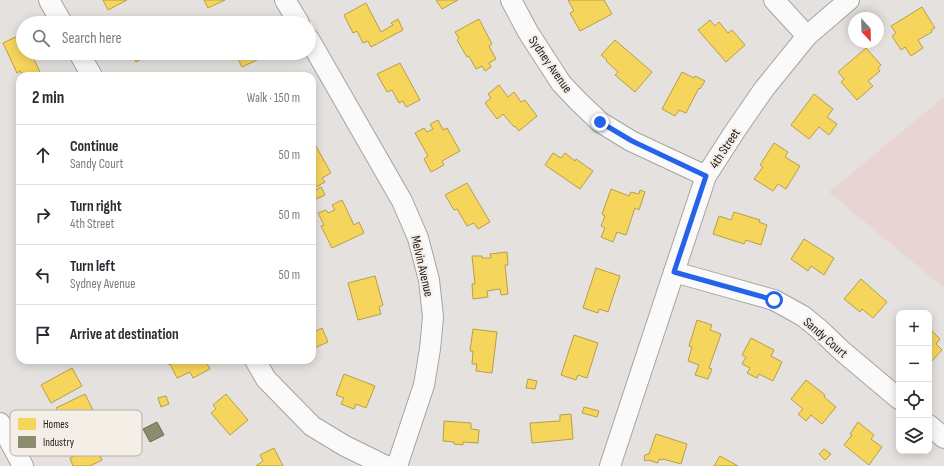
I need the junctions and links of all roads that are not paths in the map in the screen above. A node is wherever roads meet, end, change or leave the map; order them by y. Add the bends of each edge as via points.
1 (49, 0) edge
2 (285, 0) edge
3 (510, 0) edge
4 (774, 0) edge
5 (849, 0) edge
6 (58, 16) edge
7 (295, 16) edge
8 (807, 36) junction
9 (316, 51) edge
10 (83, 60) edge
11 (90, 72) edge
12 (706, 176) junction
13 (674, 272) junction
14 (257, 364) edge
15 (896, 397) edge
16 (0, 423) edge
17 (932, 428) edge
18 (944, 438) edge
19 (10, 442) edge
20 (18, 456) edge
21 (23, 466) edge
22 (386, 466) edge
23 (397, 466) edge
24 (610, 466) edge

1 - 6 street
2 - 7 street
3 - 12 street, Sydney Avenue via 561,82 600,122 632,141
4 - 8 street
5 - 8 street, 4th Street
8 - 12 street, 4th Street via 760,95
9 - 23 street, Melvin Avenue via 402,201 418,238 429,280 433,317 424,385
10 - 11 street
12 - 13 street, 4th Street
13 - 15 street, Sandy Court via 774,300 803,316
13 - 24 street, 4th Street
14 - 22 street via 266,379 312,426
16 - 19 street
17 - 18 street
20 - 21 street

